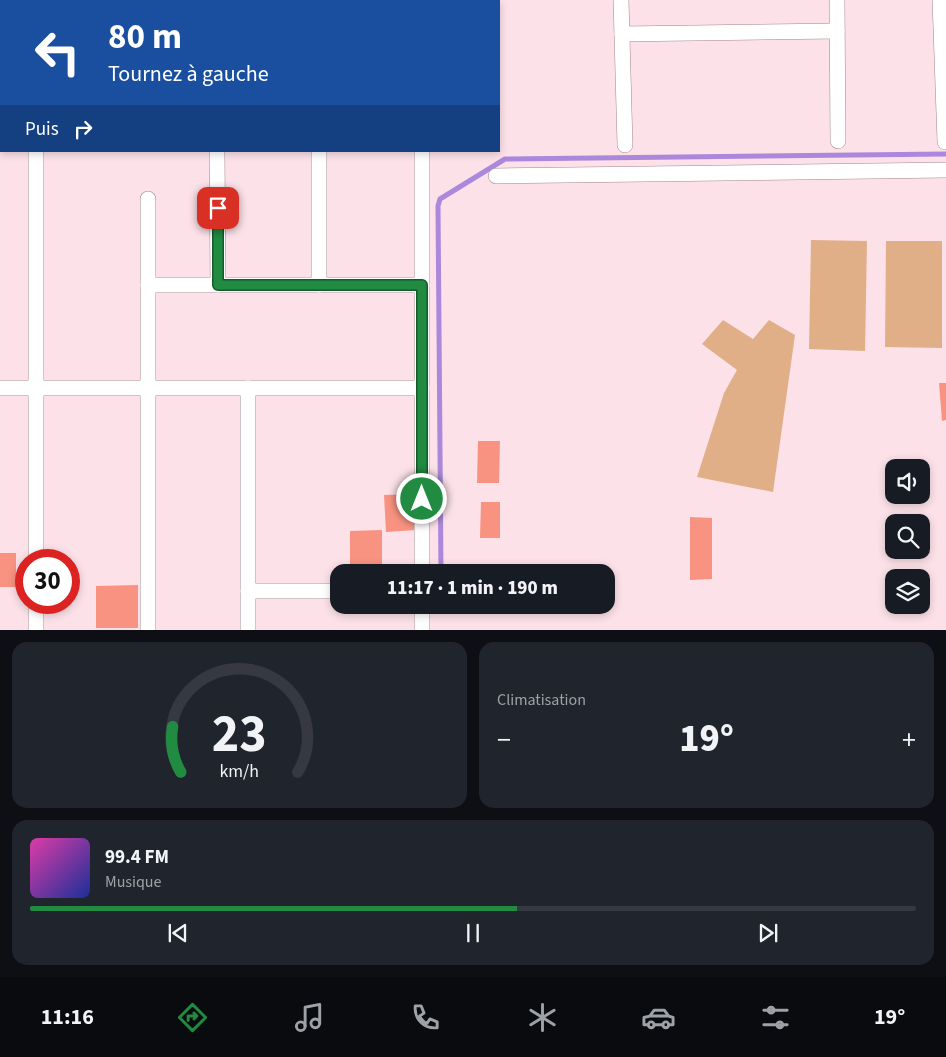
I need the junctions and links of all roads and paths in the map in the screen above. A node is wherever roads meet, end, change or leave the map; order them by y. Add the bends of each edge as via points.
1 (621, 0) edge
2 (837, 0) edge
3 (940, 0) edge
4 (837, 30) junction
5 (622, 34) junction
6 (838, 141) dead end
7 (945, 142) edge
8 (625, 145) dead end
9 (36, 152) edge
10 (218, 152) edge
11 (319, 152) edge
12 (422, 152) edge
13 (946, 170) edge
14 (496, 176) dead end
15 (148, 199) dead end
16 (148, 285) junction
17 (218, 285) junction
18 (319, 285) junction
19 (422, 285) junction
20 (0, 388) edge
21 (36, 388) junction
22 (148, 388) junction
23 (248, 388) junction
24 (422, 388) junction
25 (36, 549) edge
26 (422, 564) edge
27 (248, 591) junction
28 (330, 592) edge
29 (36, 614) edge
30 (422, 614) edge
31 (36, 630) edge
32 (148, 630) edge
33 (248, 630) edge
34 (422, 630) edge

1 - 5 street
2 - 4 street
3 - 7 street
4 - 5 street
4 - 6 street
5 - 8 street
9 - 21 street
10 - 17 street
11 - 18 street
12 - 19 street
13 - 14 street
15 - 16 street
16 - 17 street
16 - 22 street
17 - 18 street
18 - 19 street
19 - 24 street
20 - 21 street
21 - 22 street
21 - 25 street
22 - 23 street
22 - 32 street
23 - 24 street
23 - 27 street
24 - 26 street
27 - 28 street
27 - 33 street
29 - 31 street
30 - 34 street

